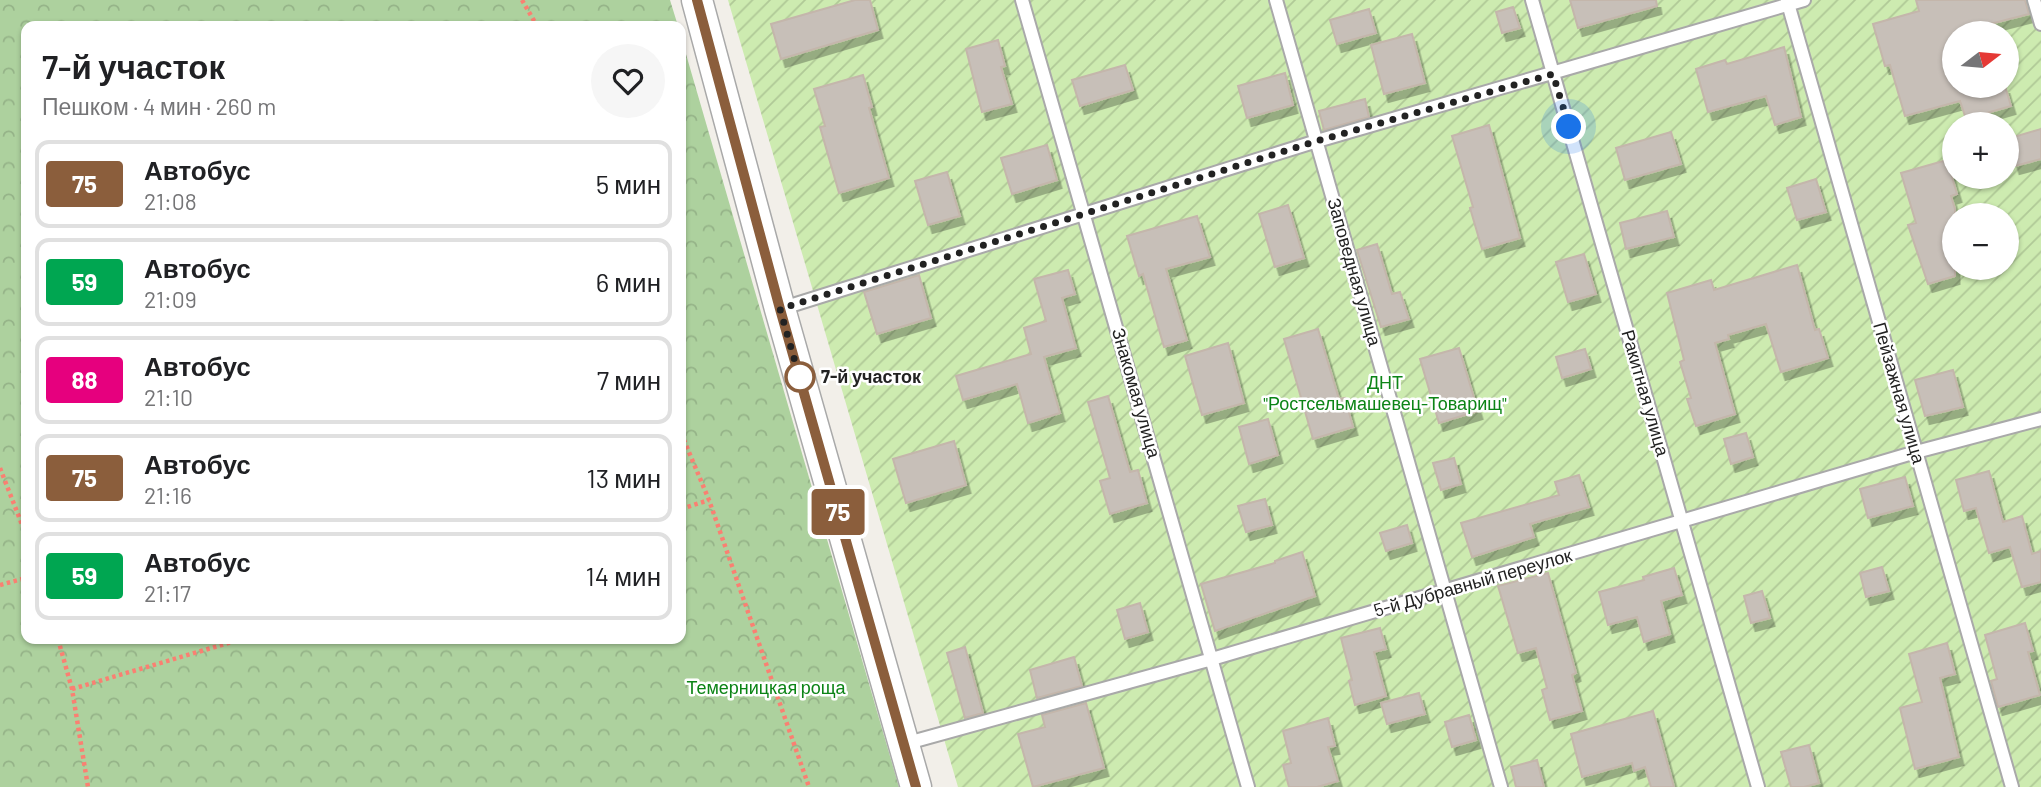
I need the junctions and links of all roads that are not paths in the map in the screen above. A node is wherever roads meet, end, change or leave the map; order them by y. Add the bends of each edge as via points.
1 (697, 0) edge
2 (1022, 0) edge
3 (1276, 0) edge
4 (1532, 0) edge
5 (1804, 0) edge
6 (2034, 0) edge
7 (1788, 2) edge
8 (2041, 24) edge
9 (1553, 74) junction
10 (1317, 141) junction
11 (1084, 212) junction
12 (780, 309) junction
13 (2041, 419) edge
14 (1916, 452) junction
15 (1682, 521) junction
16 (1445, 591) junction
17 (1212, 659) junction
18 (904, 744) junction
19 (916, 787) edge
20 (1248, 787) edge
21 (1501, 787) edge
22 (1758, 787) edge
23 (2012, 787) edge

1 - 12 street
2 - 11 lane, Знакомая улица
3 - 10 lane, Заповедная улица
4 - 9 lane, Ракитная улица
5 - 7 lane
6 - 8 lane
7 - 9 lane
7 - 14 lane, Пейзажная улица
9 - 10 lane
9 - 15 lane, Ракитная улица
10 - 11 lane
10 - 16 lane, Заповедная улица
11 - 12 lane
11 - 17 lane, Знакомая улица
12 - 18 street
13 - 14 lane, 5-й Дубравный переулок
14 - 15 lane, 5-й Дубравный переулок
14 - 23 lane, Пейзажная улица
15 - 16 lane, 5-й Дубравный переулок
15 - 22 lane, Ракитная улица
16 - 17 lane, 5-й Дубравный переулок
16 - 21 lane, Заповедная улица
17 - 18 lane, 5-й Дубравный переулок
17 - 20 lane, Знакомая улица
18 - 19 street

